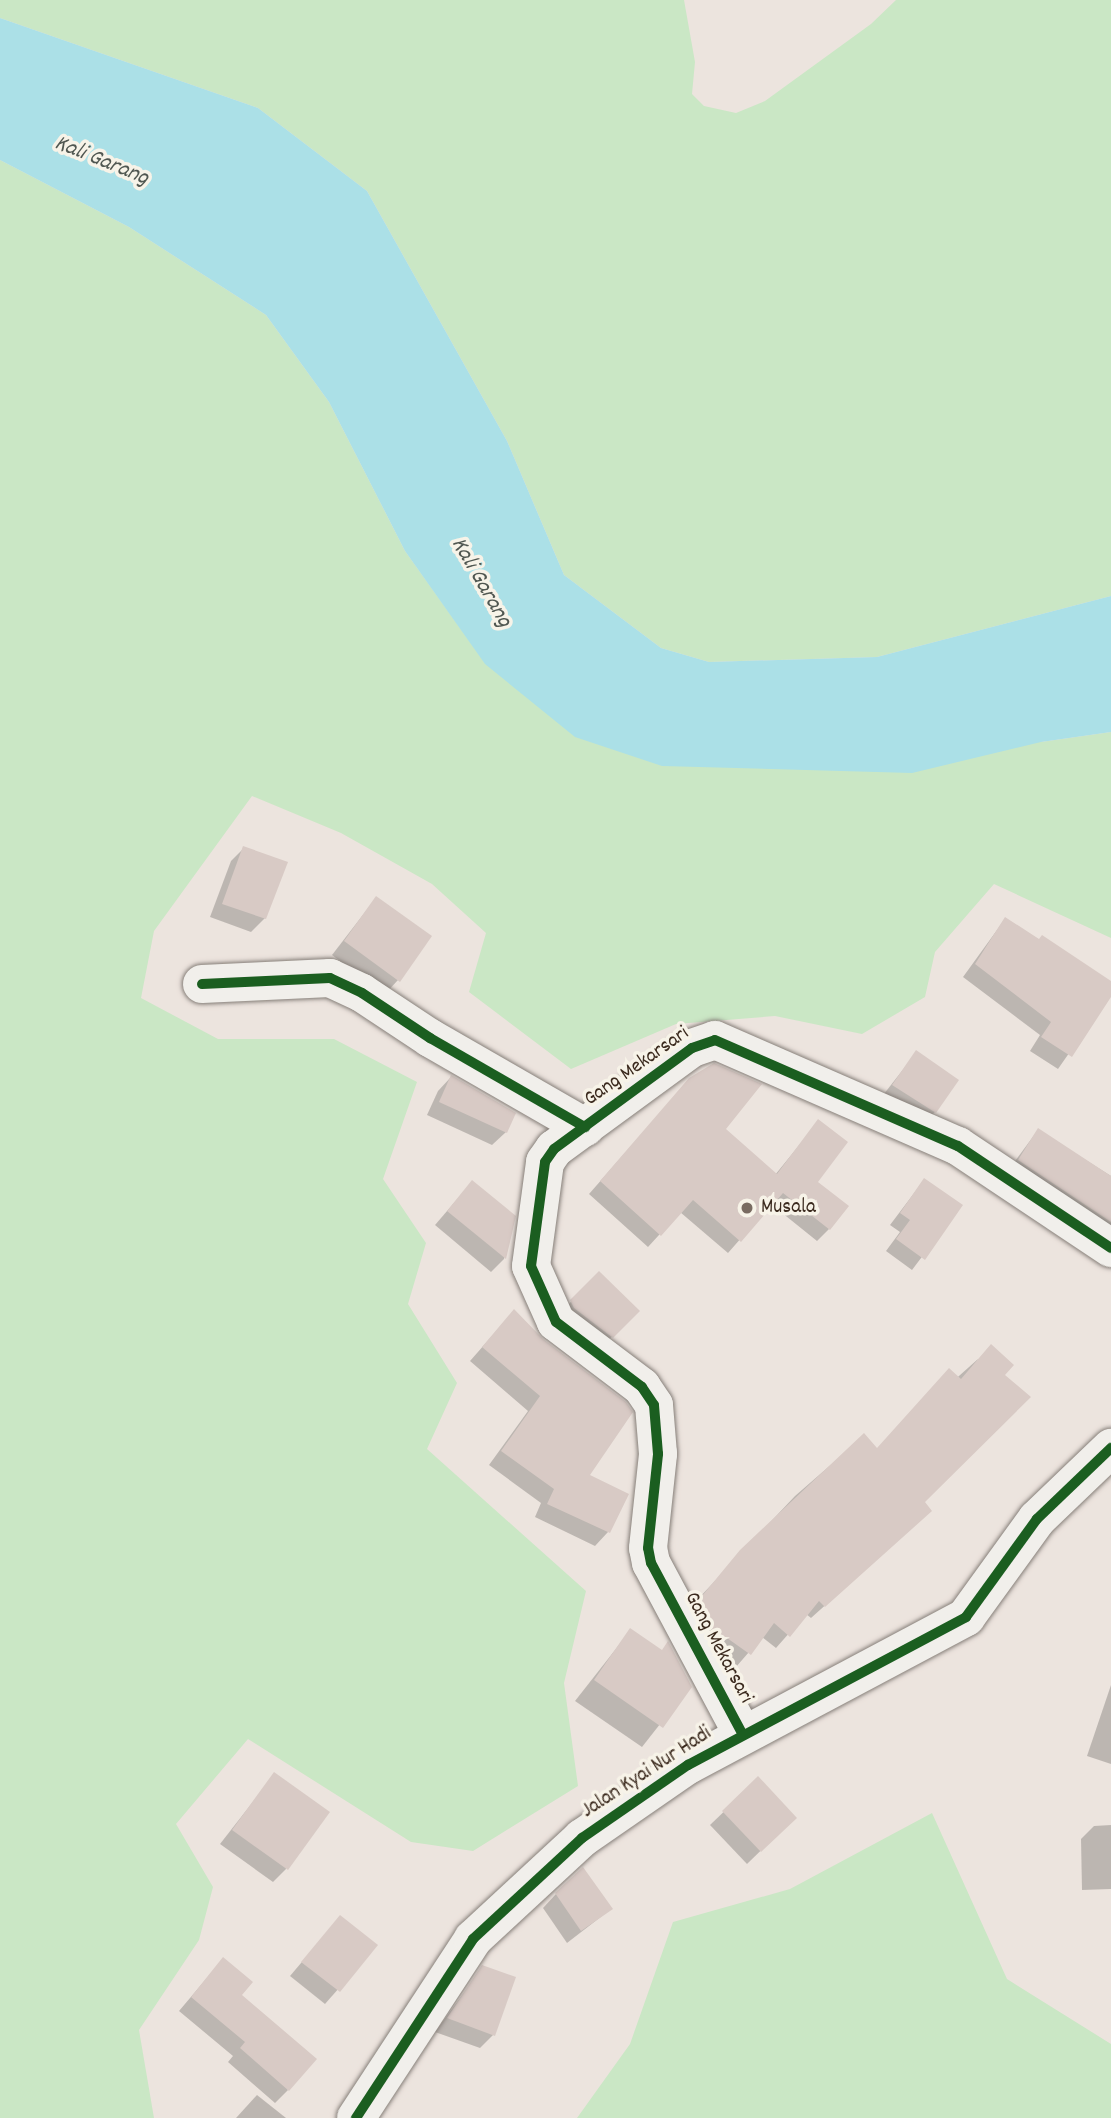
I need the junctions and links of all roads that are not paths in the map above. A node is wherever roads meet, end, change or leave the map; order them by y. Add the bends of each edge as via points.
1 (202, 984) dead end
2 (585, 1126) junction
3 (1111, 1248) edge
4 (1111, 1448) edge
5 (743, 1735) junction
6 (356, 2118) edge

1 - 2 street via 330,978
2 - 3 street, Gang Mekarsari via 692,1048 715,1040 958,1146
2 - 5 street, Gang Mekarsari via 554,1149 545,1162 531,1266 556,1322 642,1387 654,1405 658,1454 648,1548 651,1563
4 - 5 street, Jalan Kyai Nur Hadi via 1037,1519 966,1617
5 - 6 street, Jalan Kyai Nur Hadi via 688,1765 582,1838 473,1940

